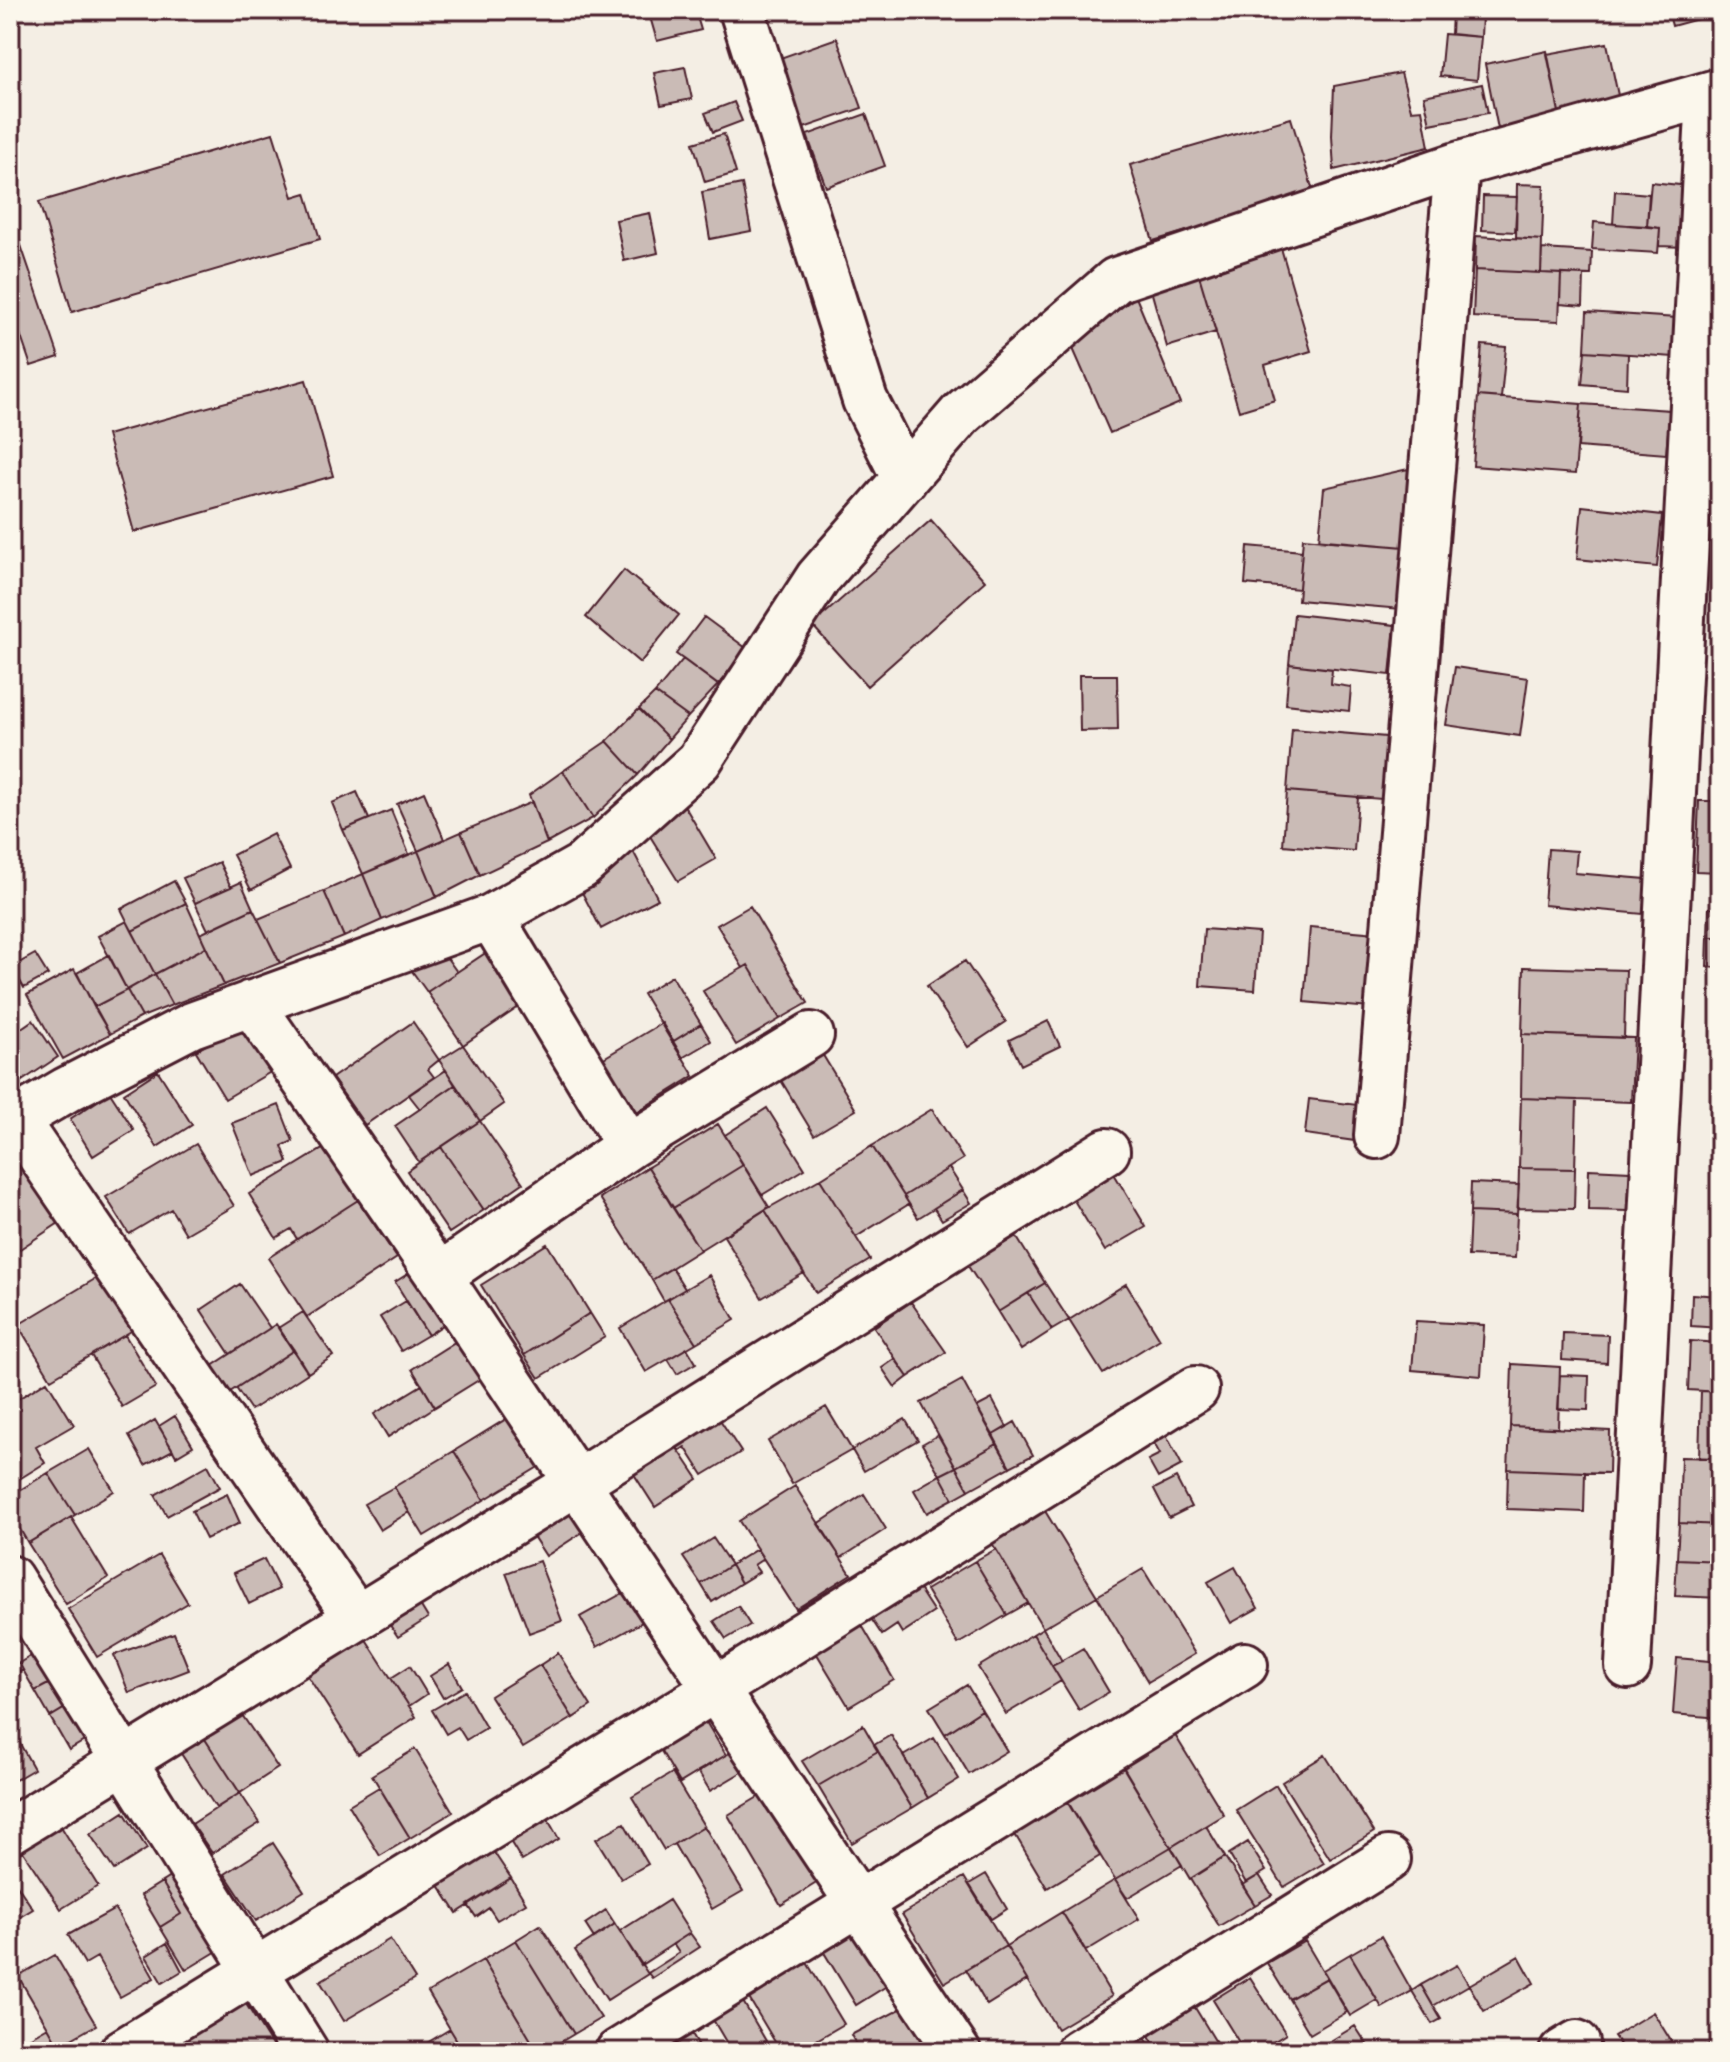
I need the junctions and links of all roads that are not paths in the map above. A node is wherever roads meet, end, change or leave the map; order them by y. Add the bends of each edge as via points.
1 (742, 10) edge
2 (1714, 92) edge
3 (1457, 165) junction
4 (905, 479) junction
5 (491, 917) junction
6 (251, 1003) junction
7 (811, 1035) dead end
8 (13, 1122) edge
9 (1377, 1136) dead end
10 (629, 1146) junction
11 (1107, 1151) dead end
12 (439, 1276) junction
13 (1196, 1389) dead end
14 (578, 1482) junction
15 (10, 1578) edge
16 (356, 1617) junction
17 (23, 1627) edge
18 (1245, 1665) dead end
19 (1628, 1666) dead end
20 (716, 1689) junction
21 (124, 1761) junction
22 (10, 1831) edge
23 (1388, 1859) dead end
24 (860, 1905) junction
25 (255, 1970) junction
26 (122, 2052) edge
27 (306, 2052) edge
28 (618, 2052) edge
29 (958, 2052) edge
30 (1078, 2052) edge

1 - 4 street via 865,400
2 - 3 street
2 - 19 street
3 - 4 street via 1116,280 961,414
3 - 9 street
4 - 5 street via 818,578 699,761 582,866
5 - 6 street
5 - 10 street
6 - 8 street via 192,1025
6 - 12 street
7 - 10 street
8 - 16 street
10 - 12 street
11 - 14 street
12 - 14 street
13 - 20 street
14 - 16 street
14 - 20 street
15 - 17 street
16 - 21 street
17 - 21 street
18 - 24 street
20 - 24 street
20 - 25 street
21 - 22 street
21 - 25 street
23 - 30 street
24 - 28 street
24 - 29 street
25 - 26 street
25 - 27 street

